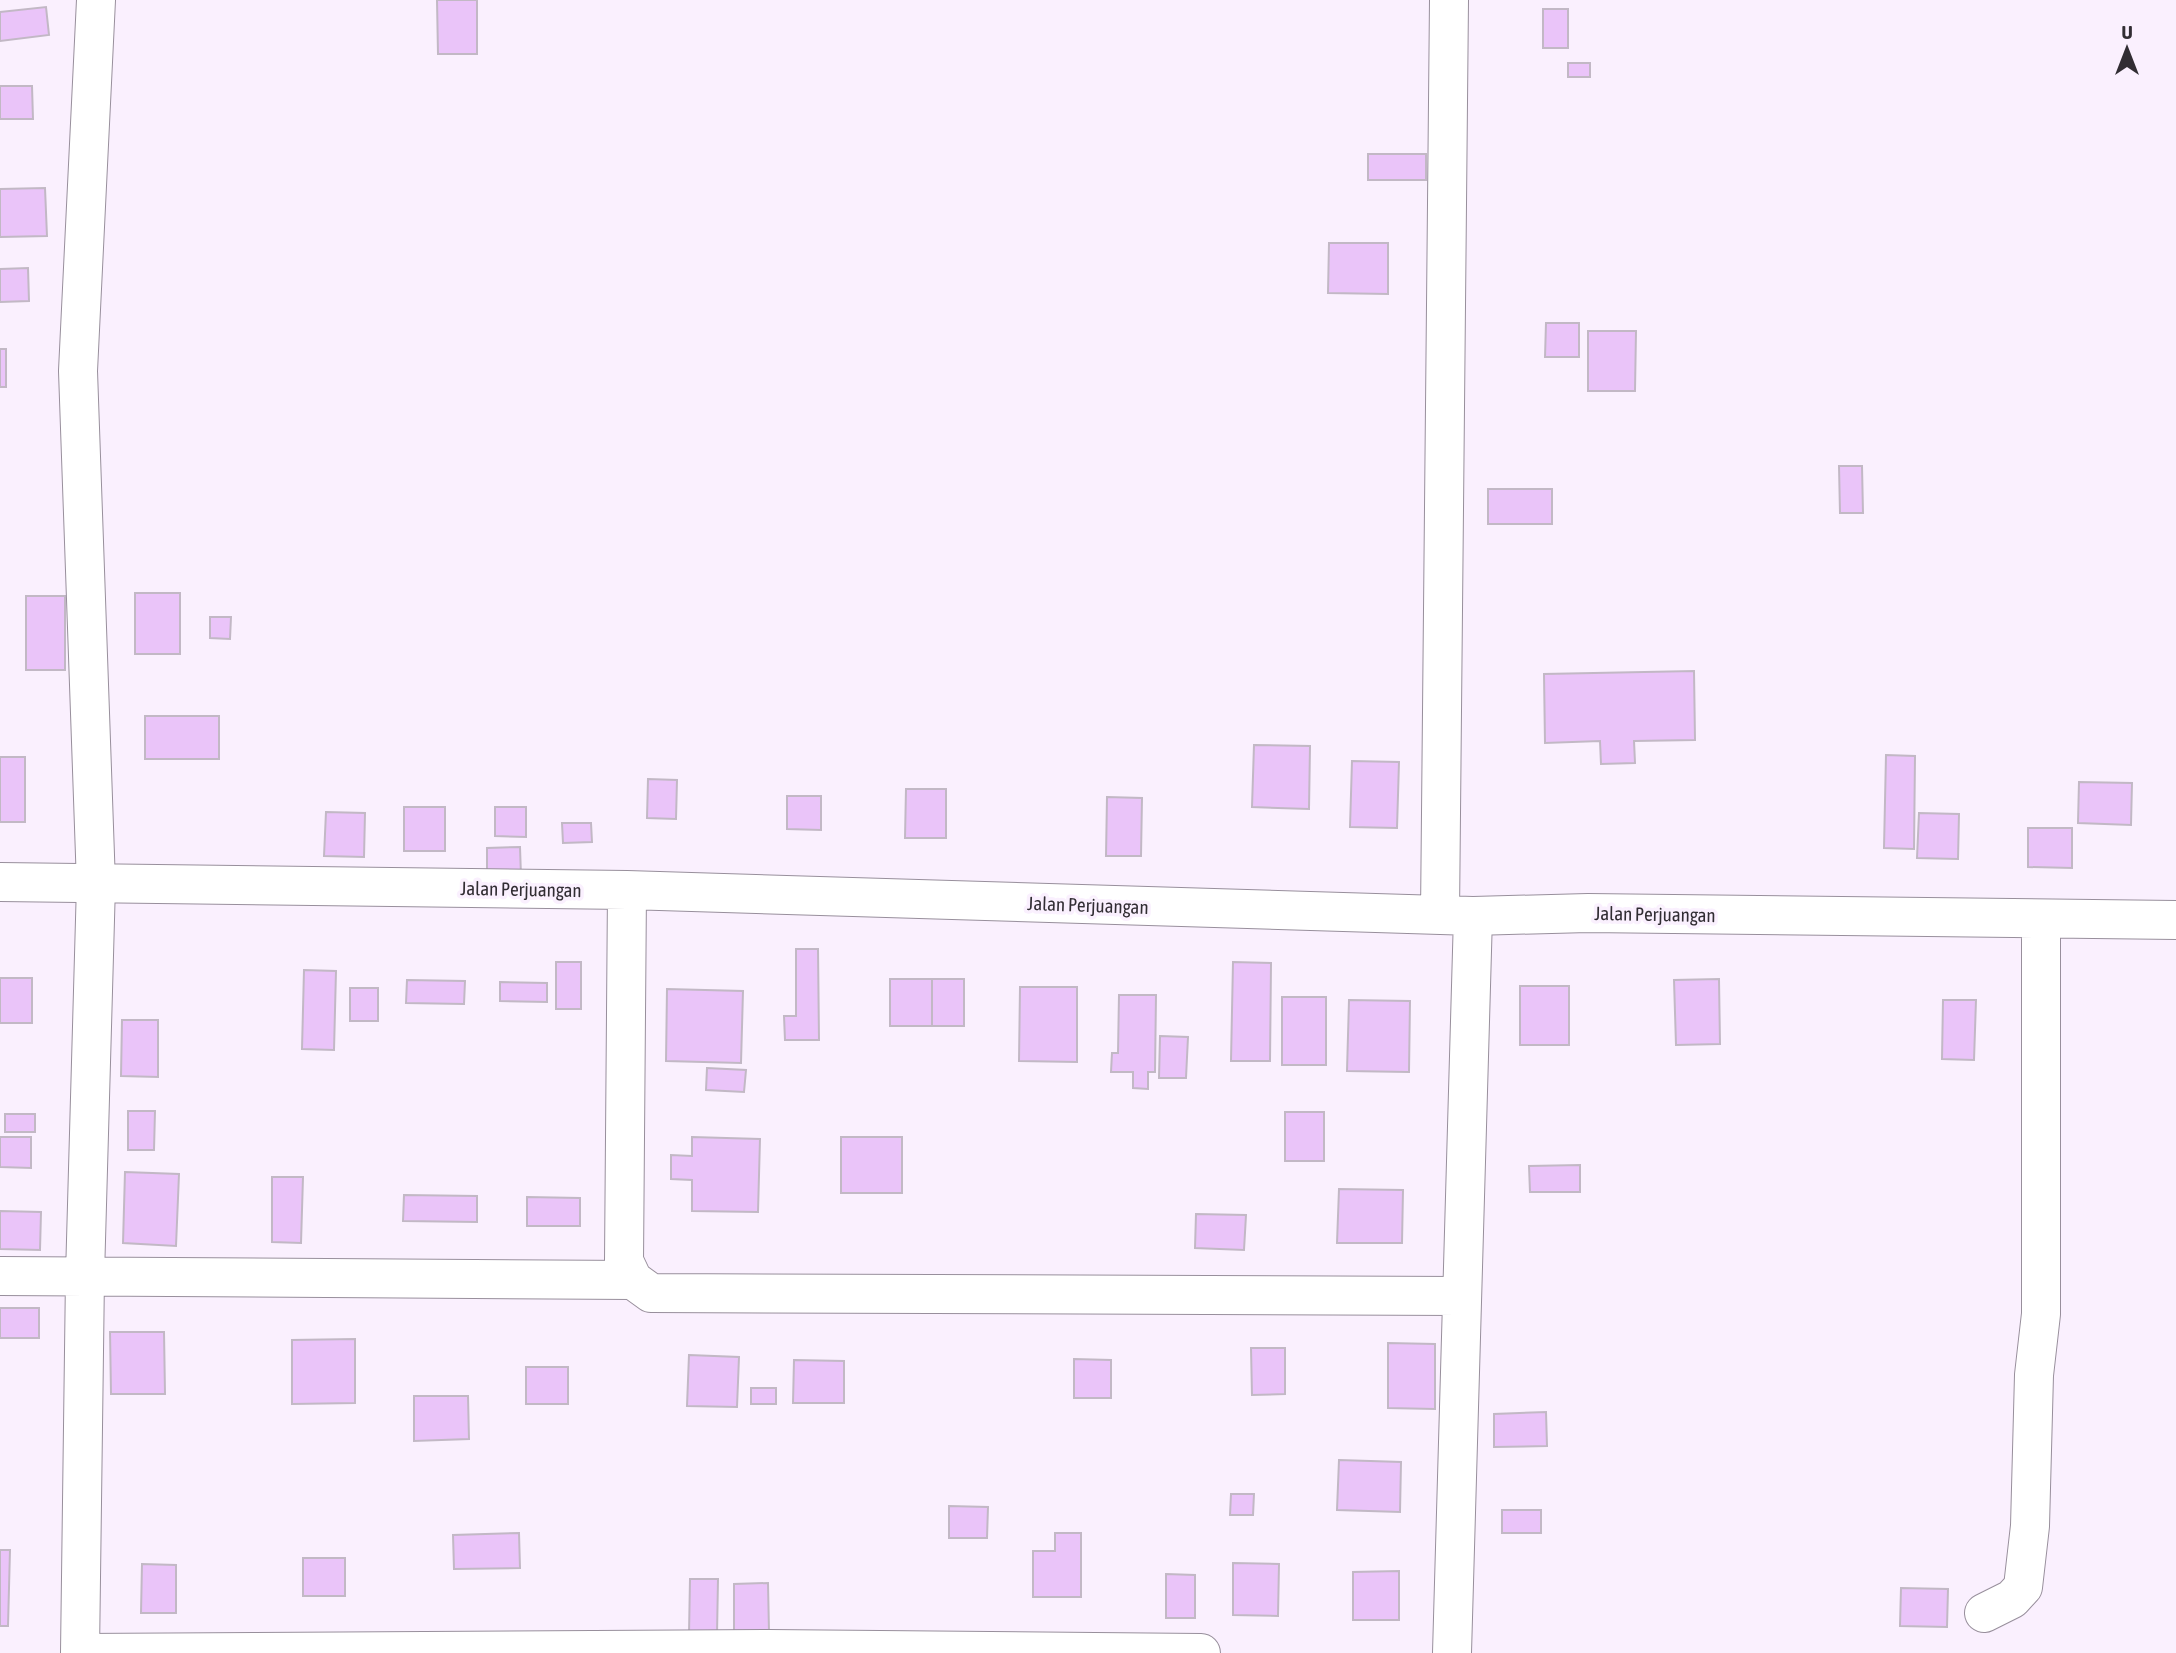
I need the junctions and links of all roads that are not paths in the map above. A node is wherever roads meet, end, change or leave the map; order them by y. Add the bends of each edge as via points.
1 (96, 0) edge
2 (1449, 0) edge
3 (0, 883) edge
4 (96, 884) junction
5 (627, 890) junction
6 (1457, 915) junction
7 (2041, 920) junction
8 (2176, 920) edge
9 (0, 1276) edge
10 (85, 1276) junction
11 (634, 1280) junction
12 (1460, 1296) junction
13 (1984, 1613) dead end
14 (80, 1653) edge
15 (1201, 1653) edge
16 (1452, 1653) edge

1 - 4 street via 78,371
2 - 6 street
3 - 4 street, Jalan Perjuangan
4 - 5 street, Jalan Perjuangan
4 - 10 street
5 - 6 street, Jalan Perjuangan
5 - 11 street via 624,1261
6 - 7 street, Jalan Perjuangan
6 - 12 street
7 - 8 street, Jalan Perjuangan
7 - 13 street via 2041,1314 2034,1375 2030,1526 2023,1587 2012,1599
9 - 10 street
10 - 11 street
10 - 14 street
11 - 12 street via 652,1293
12 - 16 street
14 - 15 street via 770,1648

